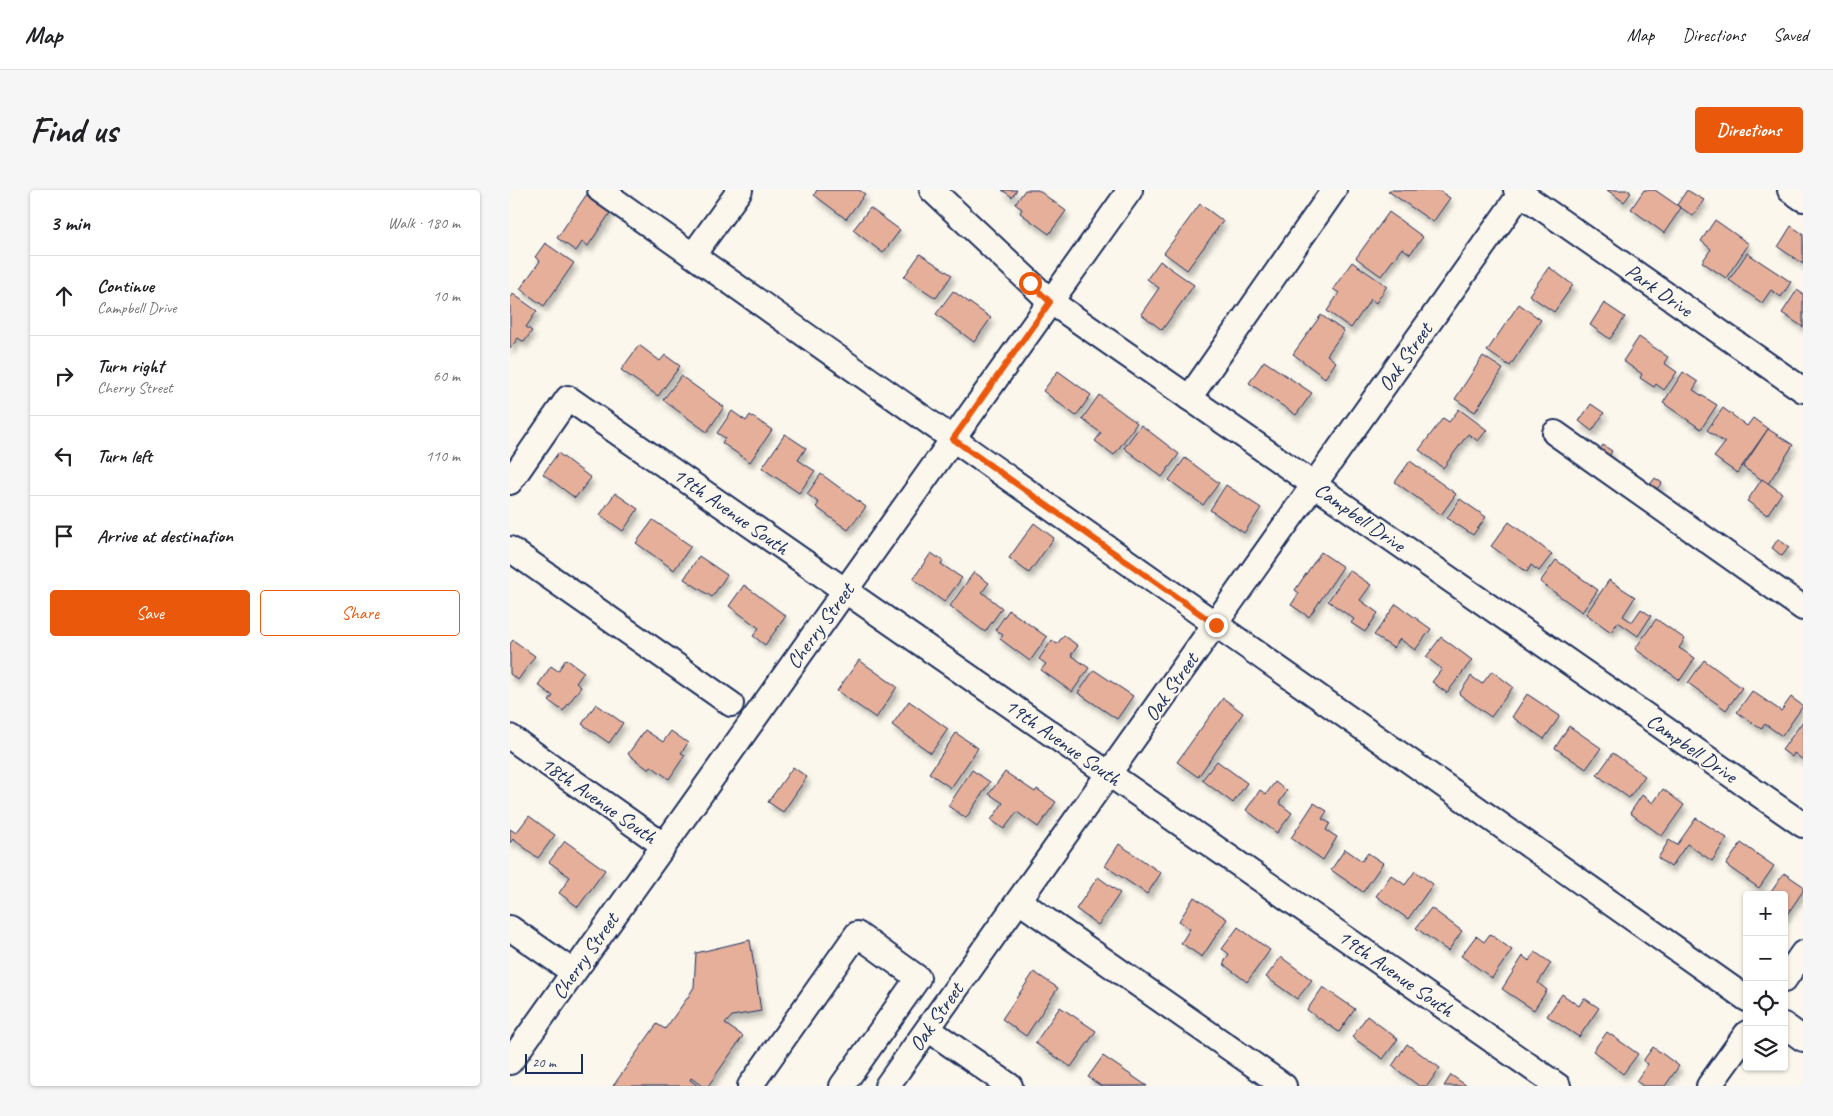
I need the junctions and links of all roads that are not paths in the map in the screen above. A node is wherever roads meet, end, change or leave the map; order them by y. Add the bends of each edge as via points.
1 (600, 190) edge
2 (740, 190) edge
3 (932, 190) edge
4 (1130, 190) edge
5 (1334, 190) edge
6 (1790, 190) edge
7 (1520, 191) edge
8 (1803, 199) edge
9 (693, 256) junction
10 (1050, 302) junction
11 (1803, 390) edge
12 (1189, 398) junction
13 (1555, 433) dead end
14 (953, 439) junction
15 (510, 482) edge
16 (1315, 485) junction
17 (510, 549) edge
18 (846, 591) junction
19 (1803, 608) edge
20 (1216, 625) junction
21 (731, 704) dead end
22 (510, 737) edge
23 (1109, 774) junction
24 (1803, 825) edge
25 (663, 845) junction
26 (1019, 901) junction
27 (510, 928) edge
28 (1803, 953) edge
29 (573, 972) junction
30 (1788, 974) edge
31 (1743, 996) edge
32 (928, 1029) junction
33 (1788, 1029) edge
34 (1743, 1039) edge
35 (1803, 1039) edge
36 (510, 1062) edge
37 (856, 1066) junction
38 (750, 1086) edge
39 (842, 1086) edge
40 (886, 1086) edge
41 (1010, 1086) edge
42 (1284, 1086) edge
43 (1558, 1086) edge
44 (1709, 1086) edge

1 - 9 street
2 - 9 street
3 - 10 street, Campbell Drive
4 - 10 street, Cherry Street
5 - 12 street
6 - 8 street
7 - 11 street, Park Drive
7 - 16 street, Oak Street
9 - 14 street
10 - 12 street, Campbell Drive
10 - 14 street, Cherry Street
12 - 16 street, Campbell Drive
13 - 19 street
14 - 18 street, Cherry Street
14 - 20 street
15 - 18 street, 19th Avenue South via 568,398
16 - 20 street, Oak Street
16 - 24 street, Campbell Drive
17 - 21 street
18 - 23 street, 19th Avenue South
18 - 25 street, Cherry Street
20 - 23 street, Oak Street
20 - 31 street
22 - 25 street, 18th Avenue South
23 - 26 street, Oak Street
23 - 43 street, 19th Avenue South
25 - 29 street, Cherry Street
26 - 32 street, Oak Street
26 - 42 street
27 - 29 street
28 - 30 street
29 - 36 street, Cherry Street
32 - 40 street, Oak Street
32 - 41 street
33 - 35 street
34 - 44 street
37 - 38 street via 918,978 857,934
37 - 39 street
37 - 40 street

